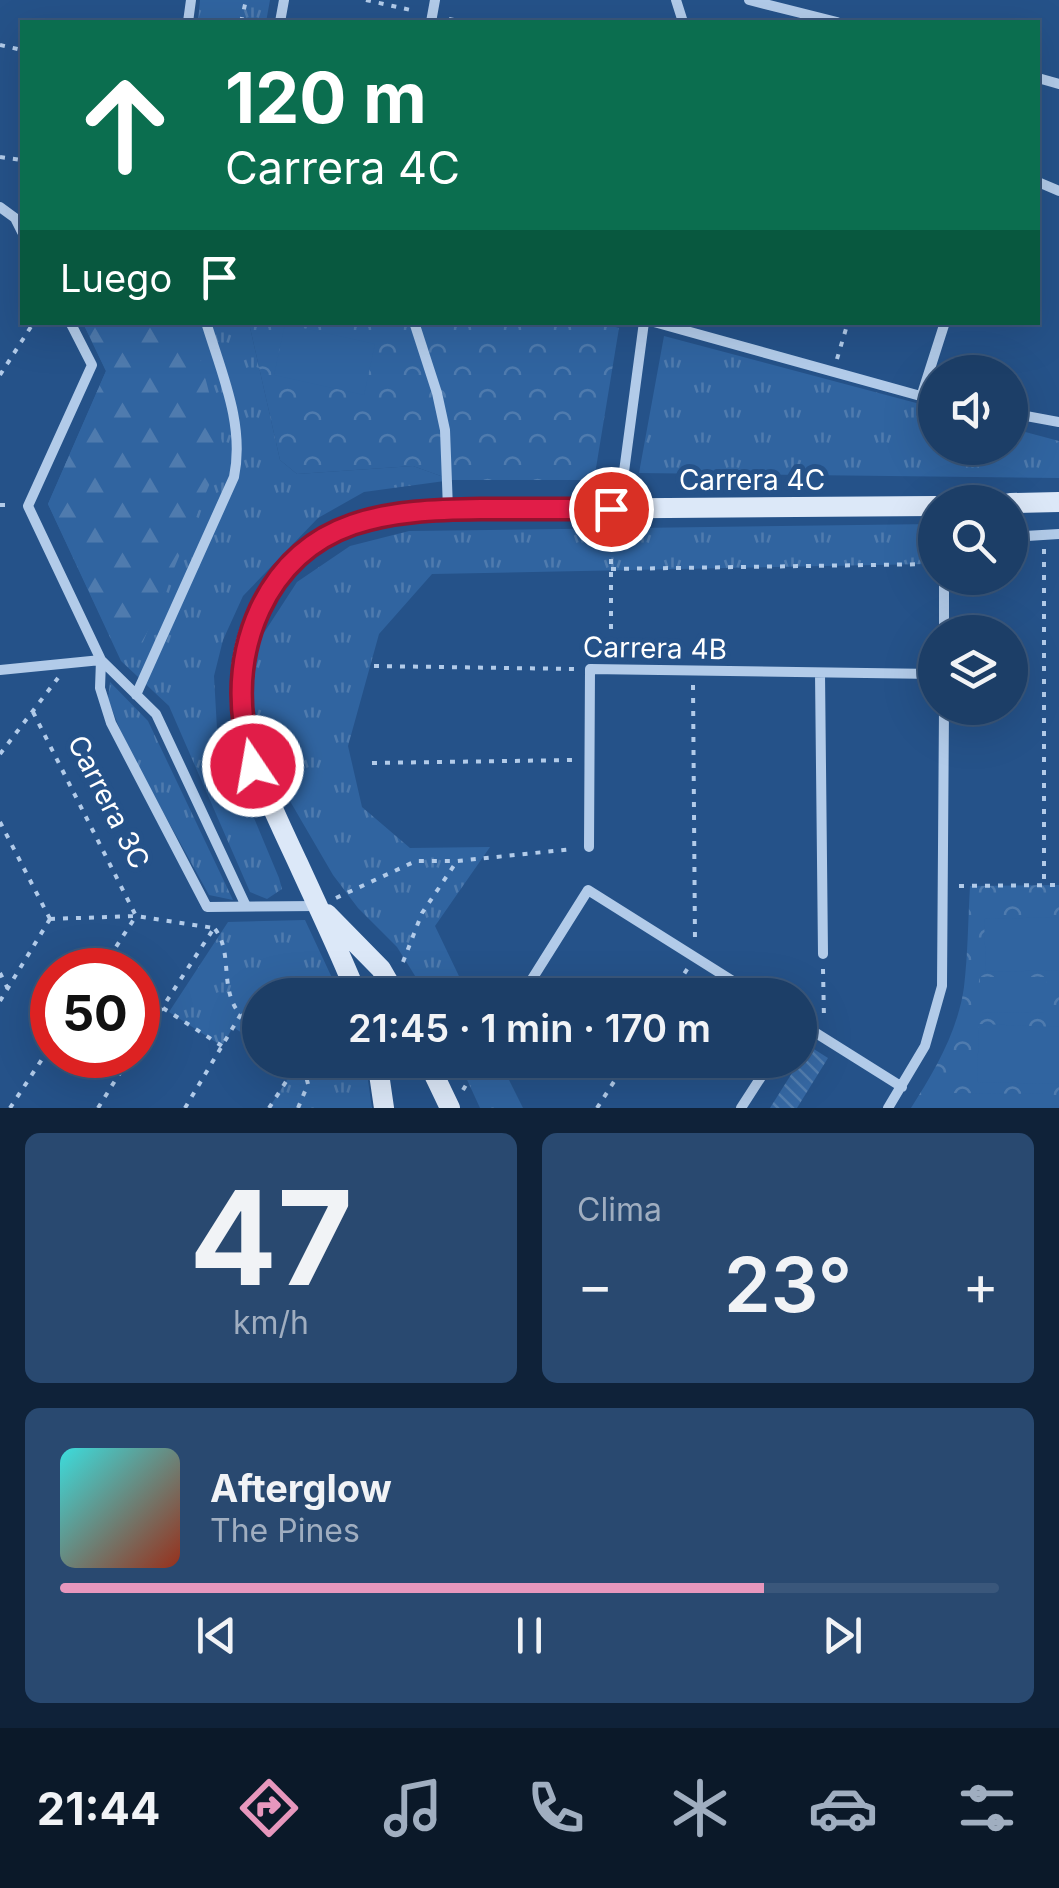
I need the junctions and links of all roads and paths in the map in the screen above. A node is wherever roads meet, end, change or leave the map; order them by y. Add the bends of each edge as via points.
1 (749, 0) edge
2 (829, 20) edge
3 (0, 206) edge
4 (0, 218) edge
5 (15, 218) junction
6 (20, 228) edge
7 (32, 325) edge
8 (72, 325) edge
9 (207, 325) edge
10 (415, 325) edge
11 (644, 325) edge
12 (664, 325) edge
13 (847, 325) edge
14 (944, 325) edge
15 (935, 355) edge
16 (833, 374) junction
17 (0, 375) edge
18 (918, 397) edge
19 (1028, 416) edge
20 (1059, 422) edge
21 (1059, 502) edge
22 (1028, 503) edge
23 (918, 506) edge
24 (448, 509) junction
25 (615, 515) junction
26 (1059, 534) edge
27 (1044, 535) junction
28 (1028, 536) edge
29 (918, 564) edge
30 (611, 570) junction
31 (101, 660) junction
32 (70, 662) junction
33 (374, 666) dead end
34 (590, 669) junction
35 (0, 670) edge
36 (611, 670) junction
37 (693, 671) junction
38 (820, 673) junction
39 (918, 674) edge
40 (136, 695) junction
41 (33, 712) junction
42 (944, 725) edge
43 (0, 754) edge
44 (589, 760) junction
45 (372, 764) dead end
46 (0, 822) edge
47 (589, 847) joint
48 (457, 861) junction
49 (1059, 884) edge
50 (1044, 885) junction
51 (944, 886) junction
52 (327, 902) junction
53 (206, 906) junction
54 (246, 906) junction
55 (136, 916) junction
56 (50, 920) junction
57 (214, 928) junction
58 (115, 948) edge
59 (823, 954) joint
60 (695, 957) junction
61 (0, 973) edge
62 (352, 978) edge
63 (389, 978) edge
64 (400, 978) edge
65 (533, 978) edge
66 (681, 978) edge
67 (728, 978) edge
68 (8, 988) junction
69 (0, 1001) edge
70 (162, 1008) junction
71 (160, 1011) edge
72 (241, 1014) joint
73 (817, 1034) edge
74 (824, 1038) junction
75 (222, 1046) junction
76 (30, 1078) edge
77 (117, 1078) edge
78 (289, 1078) edge
79 (306, 1078) edge
80 (380, 1078) edge
81 (439, 1078) edge
82 (469, 1078) edge
83 (616, 1078) edge
84 (760, 1078) edge
85 (902, 1087) junction
86 (455, 1102) edge
87 (10, 1108) edge
88 (98, 1108) edge
89 (185, 1108) edge
90 (269, 1108) edge
91 (298, 1108) edge
92 (384, 1108) edge
93 (597, 1108) edge
94 (741, 1108) edge
95 (888, 1108) edge

1 - 2 street
3 - 5 street
4 - 5 street
5 - 6 street
7 - 17 path
8 - 31 street via 92,365 28,506
9 - 40 street via 236,427 236,467
10 - 24 street via 444,430
11 - 25 street
12 - 16 street
13 - 16 path
14 - 15 street
16 - 18 street
19 - 20 street
21 - 22 main road
23 - 25 main road, Carrera 4C
24 - 25 main road, Carrera 4C
24 - 52 main road, Carrera 4C via 391,514 332,532 284,572 252,626 241,685 249,752
25 - 30 path
26 - 27 street
27 - 28 street
27 - 50 path
29 - 30 path
30 - 36 path
31 - 32 street
31 - 40 street
31 - 53 street via 100,688 111,724
32 - 35 street
32 - 41 path
33 - 34 path, Carrera 4B
34 - 36 street, Carrera 4B
34 - 44 street
36 - 37 street, Carrera 4B
37 - 38 street, Carrera 4B
37 - 60 path
38 - 39 street, Carrera 4B
38 - 59 street
40 - 54 street via 156,714
41 - 43 path
41 - 55 path, Carrera 3C
42 - 51 street
44 - 45 path
44 - 47 street
46 - 56 path
47 - 48 path
48 - 52 path via 416,861
48 - 64 path via 422,912
49 - 50 path
50 - 51 path
51 - 85 street via 942,986 926,1046
52 - 54 street
52 - 62 main road, Carrera 4C
52 - 63 main road
53 - 54 street
53 - 57 path
55 - 56 path
55 - 57 path
55 - 58 path
56 - 68 path
57 - 70 path
57 - 72 path
59 - 74 path
60 - 65 street via 588,890
60 - 66 path
60 - 67 street
61 - 68 path
68 - 69 path
70 - 71 path
70 - 75 path
72 - 75 path
73 - 74 street
74 - 85 street
75 - 89 path
76 - 87 path
77 - 88 path
78 - 90 path
79 - 91 path
80 - 92 main road
81 - 86 main road
82 - 86 path
83 - 93 path
84 - 94 street
85 - 95 street

